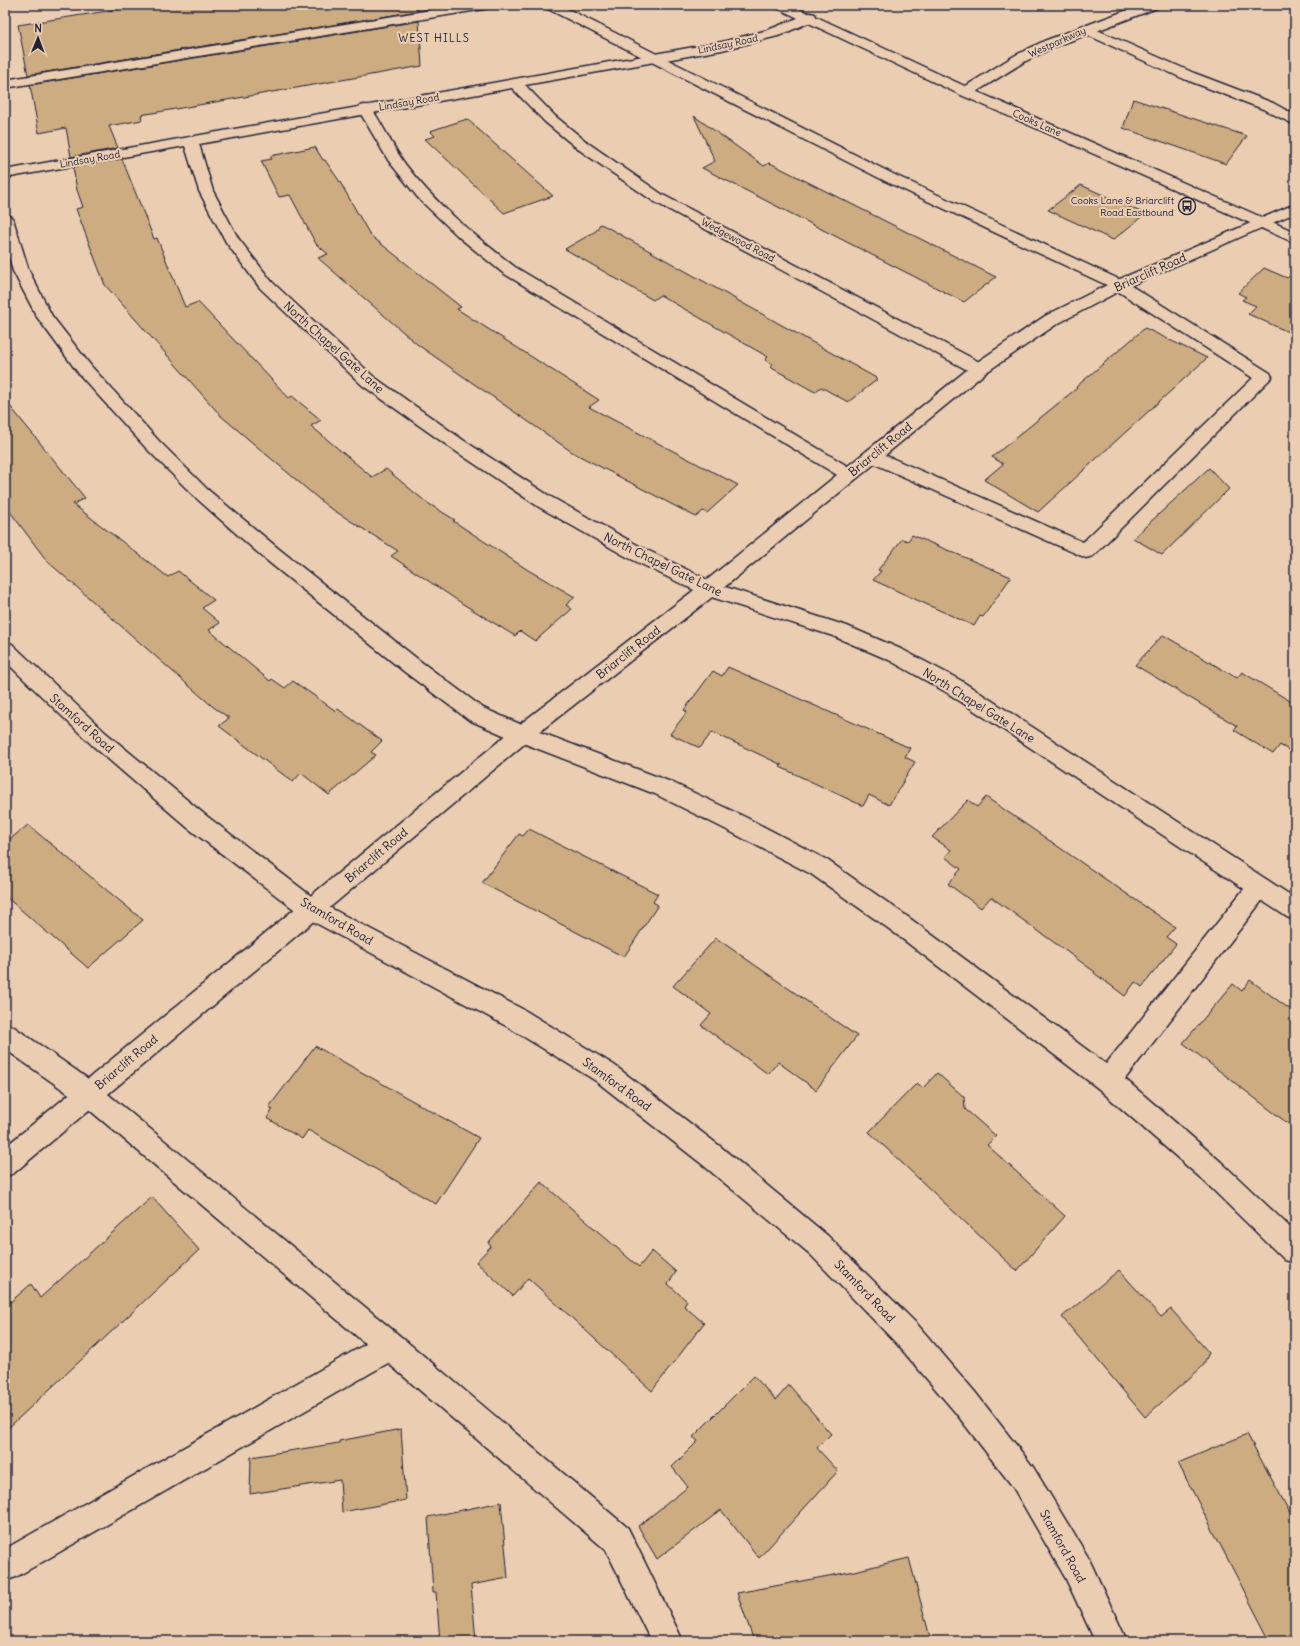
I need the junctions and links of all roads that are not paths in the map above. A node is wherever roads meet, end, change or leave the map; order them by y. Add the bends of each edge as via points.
1 (484, 5) edge
2 (550, 5) edge
3 (781, 5) edge
4 (1153, 5) edge
5 (810, 17) junction
6 (1086, 29) junction
7 (655, 58) junction
8 (5, 84) edge
9 (516, 84) junction
10 (966, 92) junction
11 (365, 109) junction
12 (1295, 121) edge
13 (191, 141) junction
14 (5, 174) edge
15 (1295, 208) edge
16 (5, 219) edge
17 (1260, 223) junction
18 (1295, 238) edge
19 (1119, 285) junction
20 (979, 369) junction
21 (872, 456) junction
22 (848, 474) junction
23 (709, 589) junction
24 (5, 650) edge
25 (522, 734) junction
26 (1259, 887) junction
27 (311, 909) junction
28 (1295, 910) edge
29 (5, 1035) edge
30 (1108, 1081) junction
31 (88, 1093) junction
32 (5, 1164) edge
33 (1295, 1250) edge
34 (390, 1346) junction
35 (5, 1566) edge
36 (667, 1641) edge
37 (1112, 1641) edge

1 - 8 street
2 - 7 street
3 - 5 street, Cooks Lane
4 - 6 street, Westparkway
5 - 7 street, Lindsay Road via 773,33 744,41
5 - 10 street, Cooks Lane
6 - 10 street, Westparkway via 1049,44
6 - 12 street via 1189,76 1268,106
7 - 9 street, Lindsay Road
7 - 19 street via 890,178
9 - 11 street, Lindsay Road
9 - 20 street, Wedgewood Road via 550,119 583,146 658,198
10 - 17 street, Cooks Lane
11 - 13 street, Lindsay Road
11 - 22 street via 400,166 427,198 462,234 509,270
13 - 14 street, Lindsay Road
13 - 23 street, North Chapel Gate Lane via 206,191 231,239 266,285 368,381 545,502 634,552
15 - 17 street, Briarclift Road
16 - 25 street via 21,271 45,317 85,370 152,444 201,493 272,554 413,667 476,714
17 - 18 street, Cooks Lane
17 - 19 street, Briarclift Road
19 - 20 street, Briarclift Road via 1051,320
19 - 21 street via 1264,377 1086,551
20 - 21 street, Briarclift Road
21 - 22 street, Briarclift Road
22 - 23 street, Briarclift Road
23 - 25 street, Briarclift Road
23 - 26 street, North Chapel Gate Lane via 840,631 896,655 953,686
24 - 27 street, Stamford Road via 112,750 196,820
25 - 27 street, Briarclift Road
25 - 30 street via 663,788 819,867 900,924
26 - 28 street, North Chapel Gate Lane
26 - 30 street
27 - 31 street, Briarclift Road
27 - 37 street, Stamford Road via 517,1019 605,1073 712,1156 819,1245 907,1334 965,1402 1023,1477 1077,1568
29 - 31 street
30 - 33 street via 1212,1172
31 - 32 street, Briarclift Road
31 - 34 street
34 - 35 street
34 - 36 street via 617,1539

